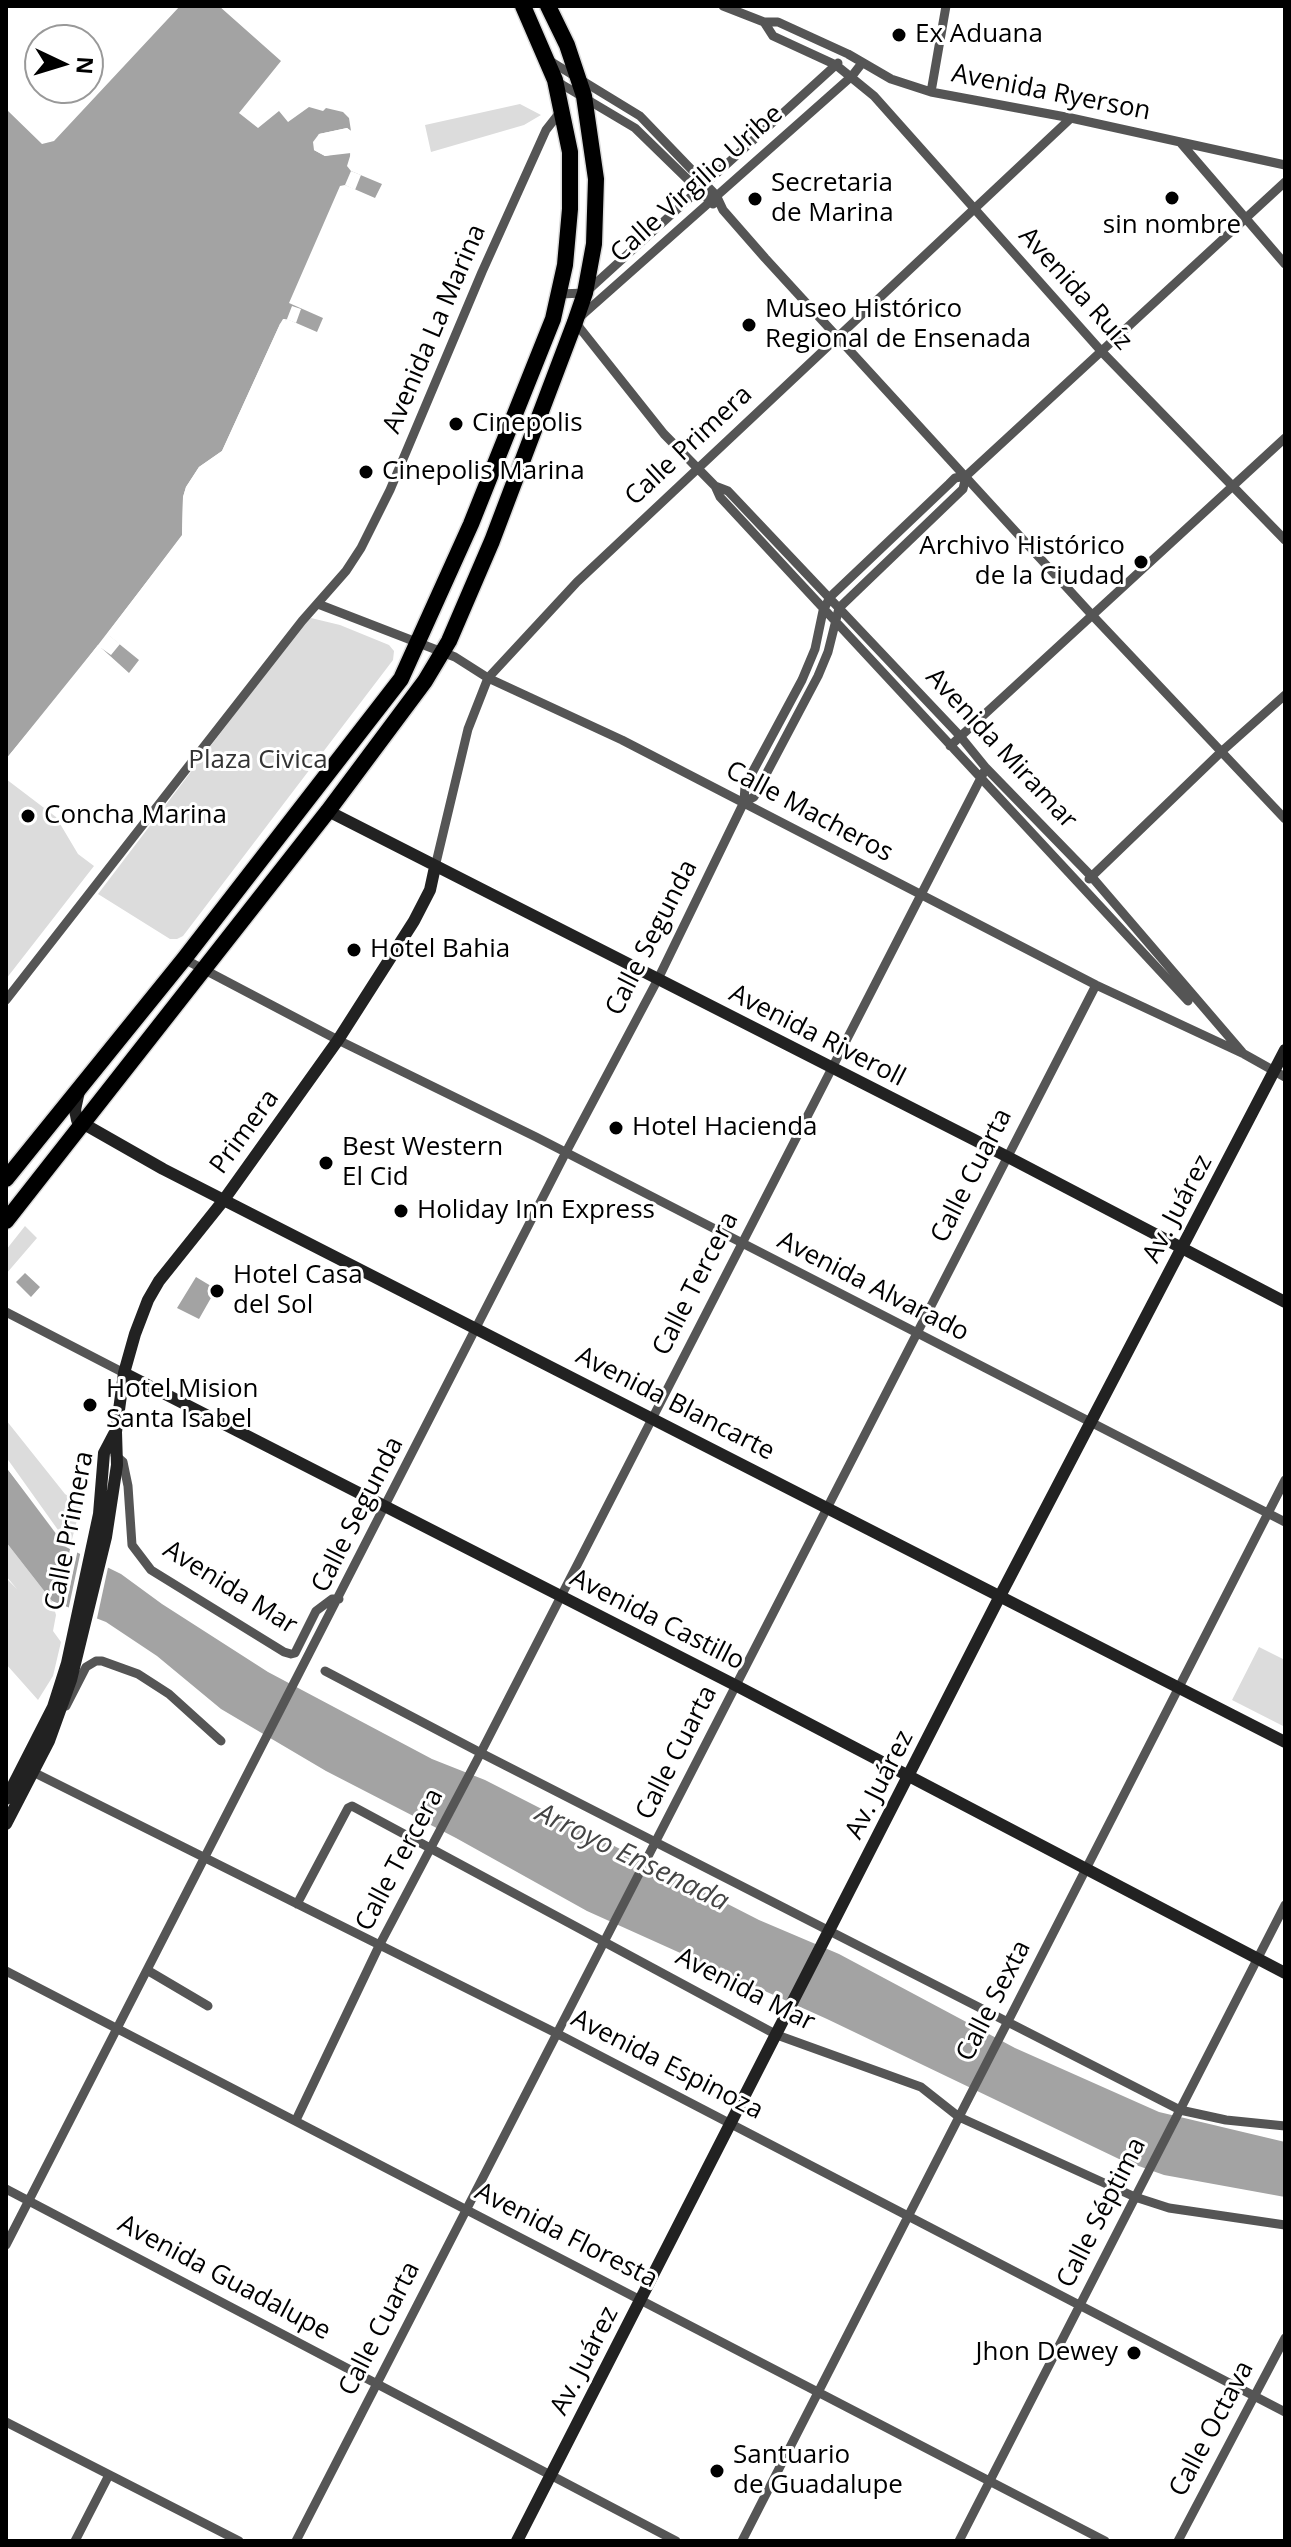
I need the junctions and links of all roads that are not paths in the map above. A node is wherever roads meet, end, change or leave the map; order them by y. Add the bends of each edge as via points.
1 (523, 6) edge
2 (548, 6) edge
3 (723, 6) edge
4 (946, 6) edge
5 (764, 22) junction
6 (848, 54) junction
7 (547, 60) junction
8 (862, 63) junction
9 (836, 65) junction
10 (852, 76) junction
11 (580, 79) junction
12 (555, 80) junction
13 (931, 92) junction
14 (584, 96) junction
15 (563, 109) junction
16 (640, 116) junction
17 (1071, 118) junction
18 (635, 128) junction
19 (1180, 142) junction
20 (1285, 165) edge
21 (1285, 182) edge
22 (702, 188) junction
23 (713, 198) junction
24 (974, 210) junction
25 (1244, 219) junction
26 (1285, 264) edge
27 (585, 293) junction
28 (559, 294) junction
29 (553, 319) junction
30 (575, 322) junction
31 (837, 337) junction
32 (1102, 352) junction
33 (1285, 438) edge
34 (697, 469) junction
35 (966, 476) junction
36 (715, 486) junction
37 (1234, 486) junction
38 (1285, 540) edge
39 (830, 597) junction
40 (318, 604) junction
41 (839, 608) junction
42 (823, 611) junction
43 (1092, 615) junction
44 (833, 623) junction
45 (418, 642) junction
46 (444, 652) junction
47 (488, 678) junction
48 (1285, 695) edge
49 (960, 736) junction
50 (950, 746) junction
51 (1221, 752) junction
52 (986, 768) junction
53 (981, 778) junction
54 (744, 802) junction
55 (328, 811) junction
56 (1285, 819) edge
57 (435, 867) junction
58 (1091, 876) junction
59 (1083, 886) junction
60 (920, 894) junction
61 (184, 959) junction
62 (204, 969) junction
63 (658, 979) junction
64 (1096, 985) junction
65 (1191, 997) junction
66 (6, 1000) edge
67 (1173, 1021) junction
68 (338, 1040) junction
69 (1285, 1050) edge
70 (1244, 1054) junction
71 (831, 1068) junction
72 (1280, 1074) edge
73 (81, 1087) junction
74 (83, 1125) junction
75 (565, 1154) junction
76 (1006, 1156) junction
77 (6, 1179) edge
78 (223, 1201) junction
79 (6, 1221) edge
80 (741, 1244) junction
81 (1182, 1249) junction
82 (1285, 1302) edge
83 (6, 1312) edge
84 (477, 1328) junction
85 (916, 1334) junction
86 (124, 1373) junction
87 (653, 1417) junction
88 (1091, 1423) junction
89 (116, 1432) joint
90 (110, 1454) junction
91 (1285, 1480) edge
92 (826, 1506) junction
93 (386, 1507) junction
94 (1268, 1514) junction
95 (1285, 1522) edge
96 (561, 1596) junction
97 (1000, 1596) junction
98 (339, 1599) junction
99 (325, 1671) dead end
100 (735, 1685) junction
101 (1179, 1688) junction
102 (56, 1708) junction
103 (221, 1741) dead end
104 (1285, 1742) edge
105 (478, 1758) junction
106 (29, 1769) junction
107 (910, 1776) junction
108 (6, 1799) edge
109 (6, 1824) edge
110 (657, 1841) junction
111 (432, 1846) junction
112 (206, 1856) junction
113 (1086, 1868) junction
114 (297, 1904) junction
115 (1285, 1905) edge
116 (831, 1930) junction
117 (604, 1941) junction
118 (379, 1946) junction
119 (1258, 1959) junction
120 (147, 1970) junction
121 (6, 1971) edge
122 (1285, 1973) edge
123 (208, 2006) dead end
124 (1007, 2024) junction
125 (117, 2029) junction
126 (556, 2033) junction
127 (777, 2035) junction
128 (1180, 2110) junction
129 (962, 2113) junction
130 (296, 2120) junction
131 (732, 2123) junction
132 (1285, 2126) edge
133 (6, 2189) edge
134 (1135, 2197) junction
135 (29, 2201) junction
136 (466, 2210) junction
137 (909, 2216) junction
138 (1285, 2225) edge
139 (6, 2245) edge
140 (641, 2300) junction
141 (1080, 2305) junction
142 (1285, 2338) edge
143 (377, 2383) junction
144 (818, 2392) junction
145 (1255, 2396) junction
146 (1285, 2412) edge
147 (6, 2422) edge
148 (109, 2475) junction
149 (551, 2475) junction
150 (989, 2481) junction
151 (75, 2541) edge
152 (239, 2541) edge
153 (296, 2541) edge
154 (517, 2541) edge
155 (676, 2541) edge
156 (742, 2541) edge
157 (959, 2541) edge
158 (1105, 2541) edge
159 (1178, 2541) edge

1 - 7 highway
2 - 11 highway
3 - 5 street
4 - 13 street
5 - 6 street, Avenida Ryerson via 778,22
5 - 9 street via 773,36
6 - 8 street, Avenida Ryerson
6 - 9 street, Calle Virgilio Uribe
7 - 11 street
7 - 12 highway
8 - 10 street, Calle Virgilio Uribe
8 - 13 street, Avenida Ryerson
9 - 10 street, Avenida Ruíz
9 - 22 street, Calle Virgilio Uribe
10 - 23 street, Calle Virgilio Uribe
10 - 24 street, Avenida Ruíz
11 - 14 highway
11 - 16 street
12 - 14 street
12 - 15 highway
13 - 17 street, Avenida Ryerson
14 - 18 street
14 - 27 highway via 596,213
15 - 28 highway via 570,209
15 - 40 street, Avenida La Marina via 546,130 373,528
16 - 18 street
16 - 22 street
17 - 19 street, Avenida Ryerson
17 - 24 street, Calle Primera
18 - 22 street
19 - 20 street, Avenida Ryerson
19 - 25 street
21 - 25 street
22 - 23 street
22 - 27 street, Calle Virgilio Uribe
23 - 30 street, Calle Virgilio Uribe
23 - 31 street
24 - 31 street, Calle Primera
24 - 32 street, Avenida Ruíz
25 - 26 street
25 - 32 street
27 - 28 street
27 - 30 highway
28 - 29 highway
29 - 30 street
29 - 45 highway
30 - 34 street, Avenida Miramar
30 - 46 highway
31 - 34 street, Calle Primera
31 - 35 street
32 - 35 street
32 - 37 street, Avenida Ruíz
33 - 37 street
34 - 36 street, Avenida Miramar
34 - 47 street, Calle Primera via 577,582
35 - 39 street via 951,482
35 - 41 street via 963,489
35 - 43 street
36 - 39 street, Avenida Miramar via 728,491
36 - 42 street, Avenida Miramar
37 - 38 street, Avenida Ruíz
37 - 43 street
39 - 41 street, Avenida Miramar
39 - 42 street
40 - 45 street, Calle Macheros
40 - 66 street, Avenida La Marina
41 - 44 street
41 - 49 street, Avenida Miramar
42 - 44 street, Avenida Miramar
42 - 54 street via 815,649 743,791
43 - 49 street
43 - 51 street
44 - 50 street, Avenida Miramar
44 - 54 street via 818,676 754,797
45 - 46 street, Calle Macheros
45 - 61 highway via 401,679
46 - 47 street, Calle Macheros
46 - 55 highway
47 - 54 street, Calle Macheros
47 - 57 street, Calle Primera via 468,729
48 - 51 street
49 - 50 street
49 - 52 street, Avenida Miramar
50 - 53 street, Avenida Miramar
51 - 56 street
51 - 58 street
52 - 53 street, Calle Tercera
52 - 58 street, Avenida Miramar
53 - 59 street, Avenida Miramar
53 - 60 street, Calle Tercera
54 - 60 street, Calle Macheros
54 - 63 street, Calle Segunda
55 - 57 main road, Avenida Riveroll
55 - 62 highway
57 - 63 main road, Avenida Riveroll
57 - 68 main road, Primera via 414,921
58 - 59 street
58 - 65 street, Avenida Miramar
59 - 65 street, Avenida Miramar
60 - 64 street, Calle Macheros
60 - 71 street, Calle Tercera
61 - 62 street, Avenida Alvarado
61 - 73 highway
62 - 68 street, Avenida Alvarado
62 - 74 highway
63 - 71 main road, Avenida Riveroll
63 - 75 street, Calle Segunda
64 - 67 street, Calle Macheros
64 - 76 street, Calle Cuarta
65 - 67 street
65 - 70 street, Avenida Miramar
67 - 70 street, Calle Macheros
68 - 75 street, Avenida Alvarado
68 - 78 main road, Primera
69 - 72 main road, Av. Juárez
70 - 72 street, Calle Macheros
71 - 76 main road, Avenida Riveroll
71 - 80 street, Calle Tercera
72 - 81 main road, Av. Juárez
73 - 74 main road via 75,1116
73 - 77 highway
74 - 78 main road, Avenida Blancarte
74 - 79 highway
75 - 80 street, Avenida Alvarado
75 - 84 street, Calle Segunda
76 - 81 main road, Avenida Riveroll
76 - 85 street, Calle Cuarta
78 - 84 main road, Avenida Blancarte
78 - 86 main road, Primera via 148,1300
80 - 85 street, Avenida Alvarado
80 - 87 street, Calle Tercera
81 - 82 main road, Avenida Riveroll
81 - 88 main road, Av. Juárez
83 - 86 street, Avenida Castillo
84 - 87 main road, Avenida Blancarte
84 - 93 street, Calle Segunda
85 - 88 street, Avenida Alvarado
85 - 92 street, Calle Cuarta
86 - 89 main road, Primera
86 - 93 main road, Avenida Castillo
87 - 92 main road, Avenida Blancarte
87 - 96 street, Calle Tercera
88 - 94 street, Avenida Alvarado
88 - 97 main road, Av. Juárez
89 - 90 main road, Calle Primera
90 - 98 street, Avenida Mar via 123,1462 132,1545 151,1570 291,1654 316,1611
90 - 102 main road, Calle Primera via 100,1537 76,1650
91 - 94 street, Calle Sexta
92 - 97 main road, Avenida Blancarte
92 - 100 street, Calle Cuarta
93 - 96 main road, Avenida Castillo
93 - 98 street, Calle Segunda
94 - 95 street, Avenida Alvarado
94 - 101 street, Calle Sexta
96 - 100 main road, Avenida Castillo
96 - 105 street, Calle Tercera
97 - 101 main road, Avenida Blancarte
97 - 107 main road, Av. Juárez
98 - 112 street, Calle Segunda
99 - 105 street
100 - 107 main road, Avenida Castillo
100 - 110 street, Calle Cuarta
101 - 104 main road, Avenida Blancarte
101 - 113 street, Calle Sexta
102 - 103 street via 67,1706 86,1667 96,1661 138,1674
102 - 106 main road, Calle Primera
105 - 110 street
105 - 111 street, Calle Tercera
106 - 108 main road
106 - 109 main road
106 - 112 street, Avenida Espinoza
107 - 113 main road, Avenida Castillo
107 - 116 main road, Av. Juárez
110 - 116 street
110 - 117 street, Calle Cuarta
111 - 114 street, Avenida Mar via 349,1806
111 - 117 street, Avenida Mar
111 - 118 street, Calle Tercera
112 - 114 street, Avenida Espinoza
112 - 120 street, Calle Segunda
113 - 119 main road, Avenida Castillo
113 - 124 street, Calle Sexta
114 - 118 street, Avenida Espinoza
115 - 119 street, Calle Séptima
116 - 124 street
116 - 127 main road, Av. Juárez
117 - 126 street, Calle Cuarta
117 - 127 street, Avenida Mar
118 - 126 street, Avenida Espinoza
118 - 130 street, Calle Tercera
119 - 122 main road, Avenida Castillo
119 - 128 street, Calle Séptima
120 - 123 street
120 - 125 street, Calle Segunda
121 - 125 street, Avenida Floresta
124 - 128 street
124 - 129 street, Calle Sexta
125 - 130 street, Avenida Floresta
125 - 135 street, Calle Segunda
126 - 131 street, Avenida Espinoza
126 - 136 street, Calle Cuarta
127 - 129 street, Avenida Mar via 921,2087
127 - 131 main road, Av. Juárez
128 - 132 street
128 - 134 street, Calle Séptima
129 - 134 street, Avenida Mar
129 - 137 street, Calle Sexta
130 - 136 street, Avenida Floresta
131 - 137 street, Avenida Espinoza
131 - 140 main road, Av. Juárez
133 - 135 street, Avenida Guadalupe
134 - 138 street, Avenida Mar via 1169,2208
134 - 141 street, Calle Séptima
135 - 139 street, Calle Segunda
135 - 143 street, Avenida Guadalupe
136 - 140 street, Avenida Floresta
136 - 143 street, Calle Cuarta
137 - 141 street, Avenida Espinoza
137 - 144 street, Calle Sexta
140 - 144 street, Avenida Floresta
140 - 149 main road, Av. Juárez
141 - 145 street, Avenida Espinoza
141 - 150 street, Calle Séptima
142 - 145 street, Calle Octava
143 - 149 street, Avenida Guadalupe
143 - 153 street, Calle Cuarta
144 - 150 street, Avenida Floresta
144 - 156 street, Calle Sexta
145 - 146 street, Avenida Espinoza
145 - 159 street, Calle Octava
147 - 148 street
148 - 151 street
148 - 152 street
149 - 154 main road, Av. Juárez
149 - 155 street, Avenida Guadalupe
150 - 157 street, Calle Séptima
150 - 158 street, Avenida Floresta

